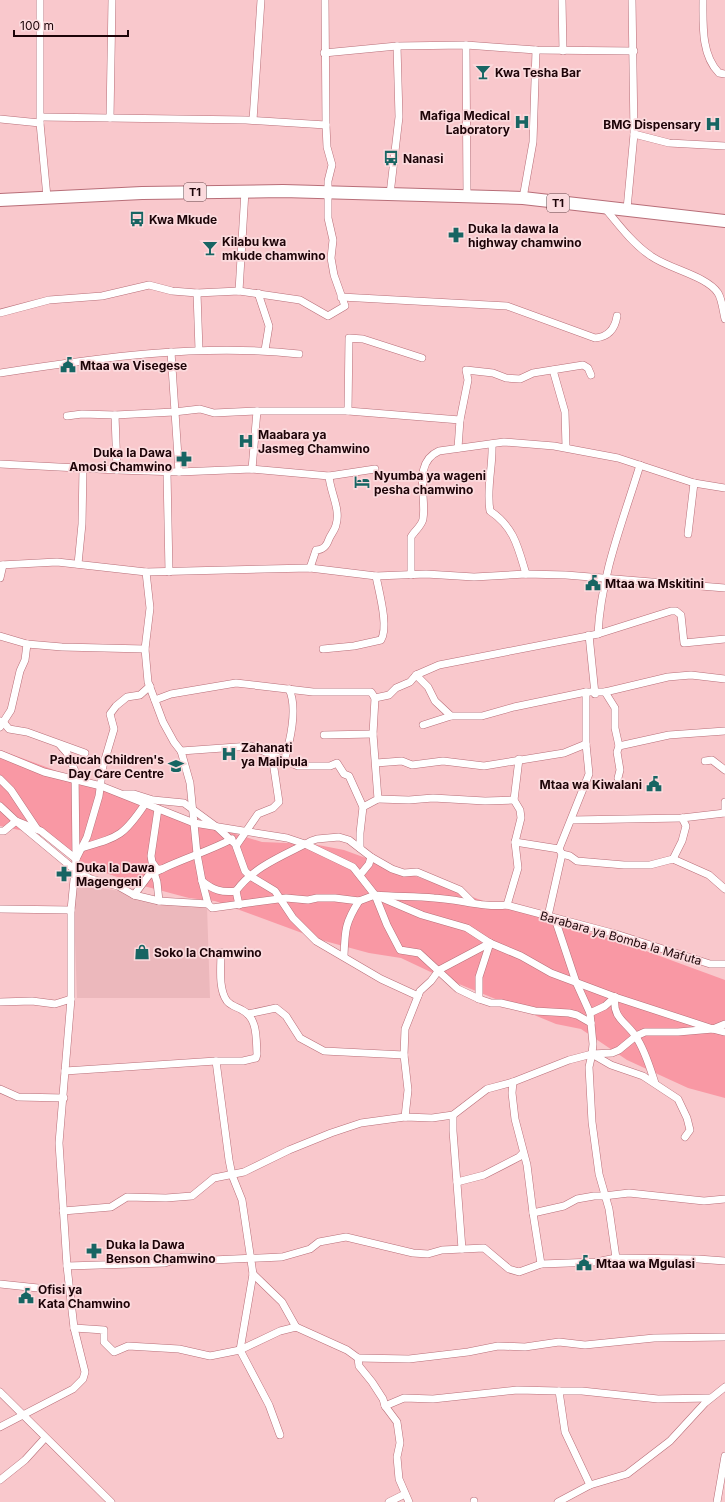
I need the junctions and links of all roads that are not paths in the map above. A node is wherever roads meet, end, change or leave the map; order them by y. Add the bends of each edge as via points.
1 (40, 0) edge
2 (112, 0) edge
3 (261, 0) edge
4 (325, 0) edge
5 (562, 0) edge
6 (632, 0) edge
7 (703, 0) edge
8 (466, 45) junction
9 (397, 46) junction
10 (536, 50) junction
11 (563, 51) junction
12 (634, 51) junction
13 (324, 53) junction
14 (725, 74) edge
15 (110, 118) junction
16 (0, 120) edge
17 (40, 120) junction
18 (253, 120) junction
19 (326, 125) junction
20 (634, 134) junction
21 (725, 146) edge
22 (245, 191) junction
23 (329, 192) junction
24 (390, 194) junction
25 (467, 197) junction
26 (47, 198) junction
27 (523, 198) junction
28 (0, 200) edge
29 (604, 207) junction
30 (628, 209) junction
31 (725, 221) edge
32 (239, 291) junction
33 (197, 293) junction
34 (258, 293) junction
35 (341, 297) junction
36 (0, 313) edge
37 (617, 316) dead end
38 (725, 319) edge
39 (199, 350) junction
40 (265, 350) junction
41 (171, 352) junction
42 (298, 354) dead end
43 (422, 358) dead end
44 (553, 370) junction
45 (0, 373) edge
46 (591, 375) dead end
47 (256, 410) junction
48 (348, 411) junction
49 (174, 412) junction
50 (115, 415) junction
51 (67, 416) dead end
52 (460, 420) junction
53 (492, 444) junction
54 (566, 447) junction
55 (458, 448) junction
56 (0, 464) edge
57 (640, 464) junction
58 (83, 468) junction
59 (252, 469) junction
60 (375, 469) dead end
61 (117, 470) junction
62 (168, 472) junction
63 (179, 472) junction
64 (329, 476) junction
65 (694, 483) junction
66 (725, 488) edge
67 (688, 534) dead end
68 (78, 564) junction
69 (1, 565) edge
70 (310, 568) junction
71 (146, 572) junction
72 (169, 572) junction
73 (526, 574) junction
74 (411, 575) junction
75 (376, 576) junction
76 (0, 578) edge
77 (605, 578) junction
78 (725, 588) edge
79 (598, 634) junction
80 (589, 635) junction
81 (0, 636) edge
82 (725, 639) edge
83 (27, 644) junction
84 (145, 649) junction
85 (323, 649) dead end
86 (416, 675) junction
87 (725, 679) edge
88 (150, 686) junction
89 (289, 689) junction
90 (586, 692) junction
91 (604, 692) junction
92 (595, 694) junction
93 (375, 698) junction
94 (156, 700) junction
95 (451, 716) junction
96 (1, 724) edge
97 (423, 725) dead end
98 (725, 731) edge
99 (373, 734) junction
100 (324, 735) dead end
101 (586, 744) junction
102 (60, 745) junction
103 (619, 746) junction
104 (182, 751) junction
105 (86, 753) dead end
106 (0, 754) edge
107 (272, 754) junction
108 (519, 759) junction
109 (284, 761) junction
110 (705, 761) dead end
111 (376, 763) junction
112 (725, 770) edge
113 (618, 778) dead end
114 (0, 779) edge
115 (75, 780) junction
116 (101, 786) junction
117 (119, 794) junction
118 (378, 799) junction
119 (514, 800) junction
120 (725, 802) edge
121 (144, 804) junction
122 (364, 807) junction
123 (2, 809) edge
124 (158, 809) junction
125 (193, 809) junction
126 (725, 813) edge
127 (682, 818) junction
128 (572, 820) junction
129 (16, 821) junction
130 (194, 823) junction
131 (218, 828) junction
132 (37, 830) junction
133 (0, 831) edge
134 (246, 832) junction
135 (232, 839) junction
136 (515, 842) junction
137 (305, 844) junction
138 (236, 846) junction
139 (81, 848) junction
140 (360, 848) junction
141 (561, 852) junction
142 (197, 854) junction
143 (371, 857) junction
144 (76, 859) junction
145 (673, 859) junction
146 (152, 862) junction
147 (162, 869) junction
148 (75, 870) junction
149 (154, 872) junction
150 (360, 875) junction
151 (250, 876) junction
152 (202, 881) junction
153 (725, 888) edge
154 (236, 891) junction
155 (134, 895) junction
156 (376, 895) junction
157 (407, 897) junction
158 (281, 899) junction
159 (160, 901) junction
160 (359, 901) junction
161 (472, 902) junction
162 (208, 904) junction
163 (239, 905) junction
164 (507, 905) junction
165 (0, 909) edge
166 (407, 909) junction
167 (71, 910) junction
168 (548, 916) junction
169 (555, 918) junction
170 (490, 943) junction
171 (221, 952) dead end
172 (344, 956) junction
173 (725, 964) edge
174 (438, 970) junction
175 (576, 982) junction
176 (418, 996) junction
177 (616, 997) junction
178 (71, 999) junction
179 (479, 999) junction
180 (0, 1002) edge
181 (248, 1014) junction
182 (590, 1014) junction
183 (591, 1023) junction
184 (725, 1024) edge
185 (713, 1029) junction
186 (725, 1032) edge
187 (636, 1036) junction
188 (592, 1054) junction
189 (404, 1055) junction
190 (216, 1061) junction
191 (65, 1071) junction
192 (513, 1082) junction
193 (655, 1083) junction
194 (0, 1089) edge
195 (64, 1098) junction
196 (453, 1115) junction
197 (405, 1116) junction
198 (686, 1137) dead end
199 (523, 1153) junction
200 (232, 1175) junction
201 (457, 1182) junction
202 (604, 1196) junction
203 (725, 1199) edge
204 (63, 1211) junction
205 (533, 1213) junction
206 (462, 1249) junction
207 (252, 1258) junction
208 (616, 1258) junction
209 (725, 1261) edge
210 (541, 1264) junction
211 (67, 1266) junction
212 (253, 1274) junction
213 (0, 1284) edge
214 (38, 1288) dead end
215 (296, 1327) junction
216 (74, 1328) junction
217 (725, 1337) edge
218 (240, 1350) junction
219 (358, 1358) junction
220 (725, 1387) edge
221 (559, 1391) junction
222 (0, 1392) edge
223 (710, 1398) junction
224 (385, 1406) junction
225 (22, 1414) junction
226 (0, 1427) edge
227 (280, 1435) dead end
228 (45, 1438) junction
229 (725, 1456) edge
230 (0, 1480) edge
231 (590, 1485) junction
232 (405, 1494) junction
233 (111, 1502) edge
234 (389, 1502) edge
235 (409, 1502) edge
236 (558, 1502) edge
237 (717, 1502) edge

1 - 17 street
2 - 15 street
3 - 18 street
4 - 13 street
5 - 11 street
6 - 12 street
7 - 14 street via 705,43 710,62 719,73
8 - 9 street
8 - 10 street
8 - 25 street
9 - 13 street
9 - 24 street via 398,117
10 - 11 street
10 - 27 street via 533,142
11 - 12 street
12 - 20 street
13 - 19 street
15 - 17 street
15 - 18 street
16 - 17 street
17 - 26 street
18 - 19 street
19 - 23 street via 327,147 332,165 328,181
20 - 21 street via 670,143
20 - 30 street
22 - 23 highway, T1
22 - 26 highway, T1
22 - 32 street
23 - 24 highway, T1
23 - 35 street via 328,218 333,240 331,258
24 - 25 highway, T1
25 - 27 highway, T1
26 - 28 highway, T1
27 - 29 highway, T1
29 - 30 highway, T1
29 - 38 street via 651,256 711,285 719,294
30 - 31 highway, T1
32 - 33 street
32 - 34 street
33 - 36 street via 172,291 149,285 102,296 49,300
33 - 39 street
34 - 35 street via 300,300 328,316 345,306
34 - 40 street via 269,326
35 - 37 street via 507,306 595,338 607,334 614,328
39 - 40 street
39 - 41 street
40 - 42 street
41 - 45 street
41 - 49 street
43 - 48 street via 363,339 348,338
44 - 46 street via 583,365 588,368
44 - 52 street via 533,373 520,379 466,370 468,380
44 - 54 street via 564,412
47 - 48 street
47 - 49 street via 214,413 200,409
47 - 59 street
48 - 52 street
49 - 50 street
49 - 63 street
50 - 51 street
50 - 61 street
52 - 55 street
53 - 54 street via 511,442
53 - 55 street
53 - 73 street via 493,457 488,486 490,511 507,525
54 - 57 street
55 - 74 street via 439,451 426,461 421,481 425,503 423,522 413,532
56 - 58 street
57 - 65 street
57 - 77 street
58 - 61 street
58 - 68 street
59 - 63 street
59 - 64 street
60 - 64 street
61 - 62 street
62 - 63 street
62 - 72 street
64 - 70 street via 338,519 326,546 316,550
65 - 66 street
65 - 67 street
68 - 69 street via 57,562
68 - 71 street
69 - 76 street
70 - 72 street
70 - 75 street
71 - 72 street
71 - 84 street via 150,608
73 - 74 street via 474,577
73 - 77 street
74 - 75 street
75 - 85 street via 382,606 384,635 381,640
77 - 78 street
77 - 79 street via 604,595 599,608
79 - 80 street
79 - 82 street via 676,611 681,615 684,643
80 - 86 street via 439,665
80 - 92 street
81 - 83 street
83 - 84 street
83 - 96 street via 11,710
84 - 88 street
86 - 93 street via 410,682 388,695
86 - 95 street via 428,687 435,701
87 - 91 street via 678,675
88 - 94 street
88 - 116 street via 140,695 122,701 110,714 114,729 103,766
89 - 93 street via 371,692
89 - 94 street via 236,683 171,694
89 - 109 street via 292,696 291,739
90 - 92 street
90 - 95 street via 482,716
90 - 101 street
91 - 92 street
91 - 103 street via 615,708 615,728
93 - 99 street
94 - 104 street via 163,722
95 - 97 street
96 - 102 street via 9,729 27,732
98 - 103 street via 669,735
99 - 100 street
99 - 111 street
101 - 108 street via 564,752
101 - 128 street via 590,774 575,806
102 - 105 street
102 - 115 street via 73,764
103 - 113 street
104 - 107 street via 251,746
104 - 125 street
106 - 115 street via 44,772
107 - 109 street
107 - 134 street via 279,802 273,808 258,814
108 - 111 street via 484,766 443,761 412,765 402,761
108 - 119 street
109 - 122 street via 298,766 330,766 338,762 344,774 350,776
110 - 112 street via 712,760
111 - 118 street
114 - 132 street via 11,790
115 - 116 street
115 - 144 street
116 - 117 street
116 - 139 street via 90,829
117 - 121 street
117 - 125 street via 134,794 153,800 184,804
118 - 119 street
118 - 122 street
119 - 136 street via 521,818
120 - 126 street
121 - 124 street
121 - 139 street via 132,822 118,835 108,841
122 - 140 street
123 - 129 street
124 - 130 street
124 - 146 street
125 - 130 street
125 - 131 street
126 - 127 street
127 - 128 street
127 - 145 street via 686,826
128 - 141 street
129 - 132 street
129 - 133 street via 4,831
129 - 148 street
130 - 131 street
130 - 142 street
131 - 134 street
131 - 135 street
132 - 144 street
134 - 137 street via 287,838
134 - 138 street
135 - 138 street
135 - 142 street via 207,852
136 - 141 street
136 - 164 street via 518,868
137 - 140 street via 317,839 339,837
137 - 150 street via 353,867
137 - 151 street
138 - 151 street via 240,861
139 - 144 street
140 - 143 street
141 - 145 street via 577,861 624,865 650,865
141 - 168 street
142 - 147 street
142 - 152 street
143 - 150 street
143 - 161 street via 398,872 417,872 460,890
144 - 148 street
145 - 153 street via 709,875
146 - 147 street via 154,868
146 - 149 street
147 - 149 street
148 - 155 street via 91,879 118,886
148 - 167 street
149 - 155 street
149 - 159 street
150 - 156 street
151 - 154 street
151 - 158 street via 275,891
152 - 154 street via 220,891
152 - 162 street
154 - 163 street
155 - 159 street
156 - 157 street, Barabara ya Bomba la Mafuta
156 - 160 street
156 - 166 street
156 - 174 street via 389,931 400,950 419,953
157 - 161 street, Barabara ya Bomba la Mafuta
157 - 166 street via 404,901
158 - 160 street
158 - 163 street
158 - 172 street via 302,928 316,942
159 - 162 street
160 - 172 street via 348,920
161 - 164 street, Barabara ya Bomba la Mafuta via 491,907
162 - 163 street via 212,908
164 - 168 street, Barabara ya Bomba la Mafuta
165 - 167 street
166 - 170 street via 467,928
167 - 178 street
168 - 169 street, Barabara ya Bomba la Mafuta
169 - 173 street, Barabara ya Bomba la Mafuta via 616,934 710,964
169 - 175 street
170 - 174 street
170 - 175 street
170 - 179 street via 479,977
171 - 181 street via 223,992 227,1001
172 - 176 street via 381,979
174 - 176 street via 431,981 420,990
174 - 179 street via 458,989
175 - 177 street
175 - 182 street
176 - 189 street via 405,1029
177 - 182 street
177 - 185 street
177 - 187 street via 616,1011 621,1021
178 - 180 street via 55,1004 32,1001
178 - 191 street
179 - 183 street via 536,1011 569,1013
181 - 189 street via 276,1008 286,1016 300,1038 324,1051
181 - 190 street via 254,1024 256,1058 243,1061
182 - 183 street
183 - 188 street
184 - 185 street
185 - 186 street
185 - 187 street via 655,1031
187 - 188 street via 612,1053
187 - 193 street
188 - 192 street via 569,1060
188 - 193 street
188 - 202 street via 589,1067 592,1122
189 - 197 street via 408,1090
190 - 191 street
190 - 200 street
191 - 195 street
192 - 196 street via 486,1089
192 - 199 street via 512,1093
193 - 198 street via 678,1098 690,1130
194 - 195 street via 18,1097
195 - 204 street via 59,1143
196 - 197 street via 432,1118
196 - 201 street
197 - 200 street via 361,1123 331,1133
199 - 201 street via 484,1175
199 - 205 street
200 - 204 street via 214,1178 192,1196 127,1197 110,1207
200 - 207 street via 242,1200
201 - 206 street
202 - 203 street via 629,1193 704,1201
202 - 205 street via 577,1199 564,1206
202 - 208 street via 609,1208
204 - 211 street
205 - 210 street
206 - 207 street via 428,1254 413,1253 346,1237 319,1242 310,1249 282,1257
206 - 210 street via 484,1248 509,1269 519,1272
207 - 211 street via 212,1260 182,1257 165,1263
207 - 212 street
208 - 209 street
208 - 210 street via 596,1262
211 - 216 street
212 - 215 street via 282,1302
212 - 218 street
213 - 214 street
215 - 218 street via 272,1334
215 - 219 street via 347,1350
216 - 218 street via 104,1330 104,1342 114,1352 128,1346 179,1349 210,1356
216 - 225 street via 86,1372 83,1379 62,1396
217 - 219 street via 654,1338 585,1345 559,1342 525,1347 498,1346 409,1359
218 - 227 street via 266,1399
219 - 224 street via 359,1366 383,1399
220 - 223 street
221 - 223 street via 658,1399
221 - 224 street via 517,1390 433,1399 404,1398
221 - 231 street via 565,1432
222 - 225 street
223 - 231 street via 670,1441 627,1474
224 - 232 street via 397,1422 400,1442 399,1479
225 - 226 street
225 - 228 street
228 - 230 street via 25,1460
228 - 233 street
229 - 237 street
231 - 236 street
232 - 234 street
232 - 235 street

